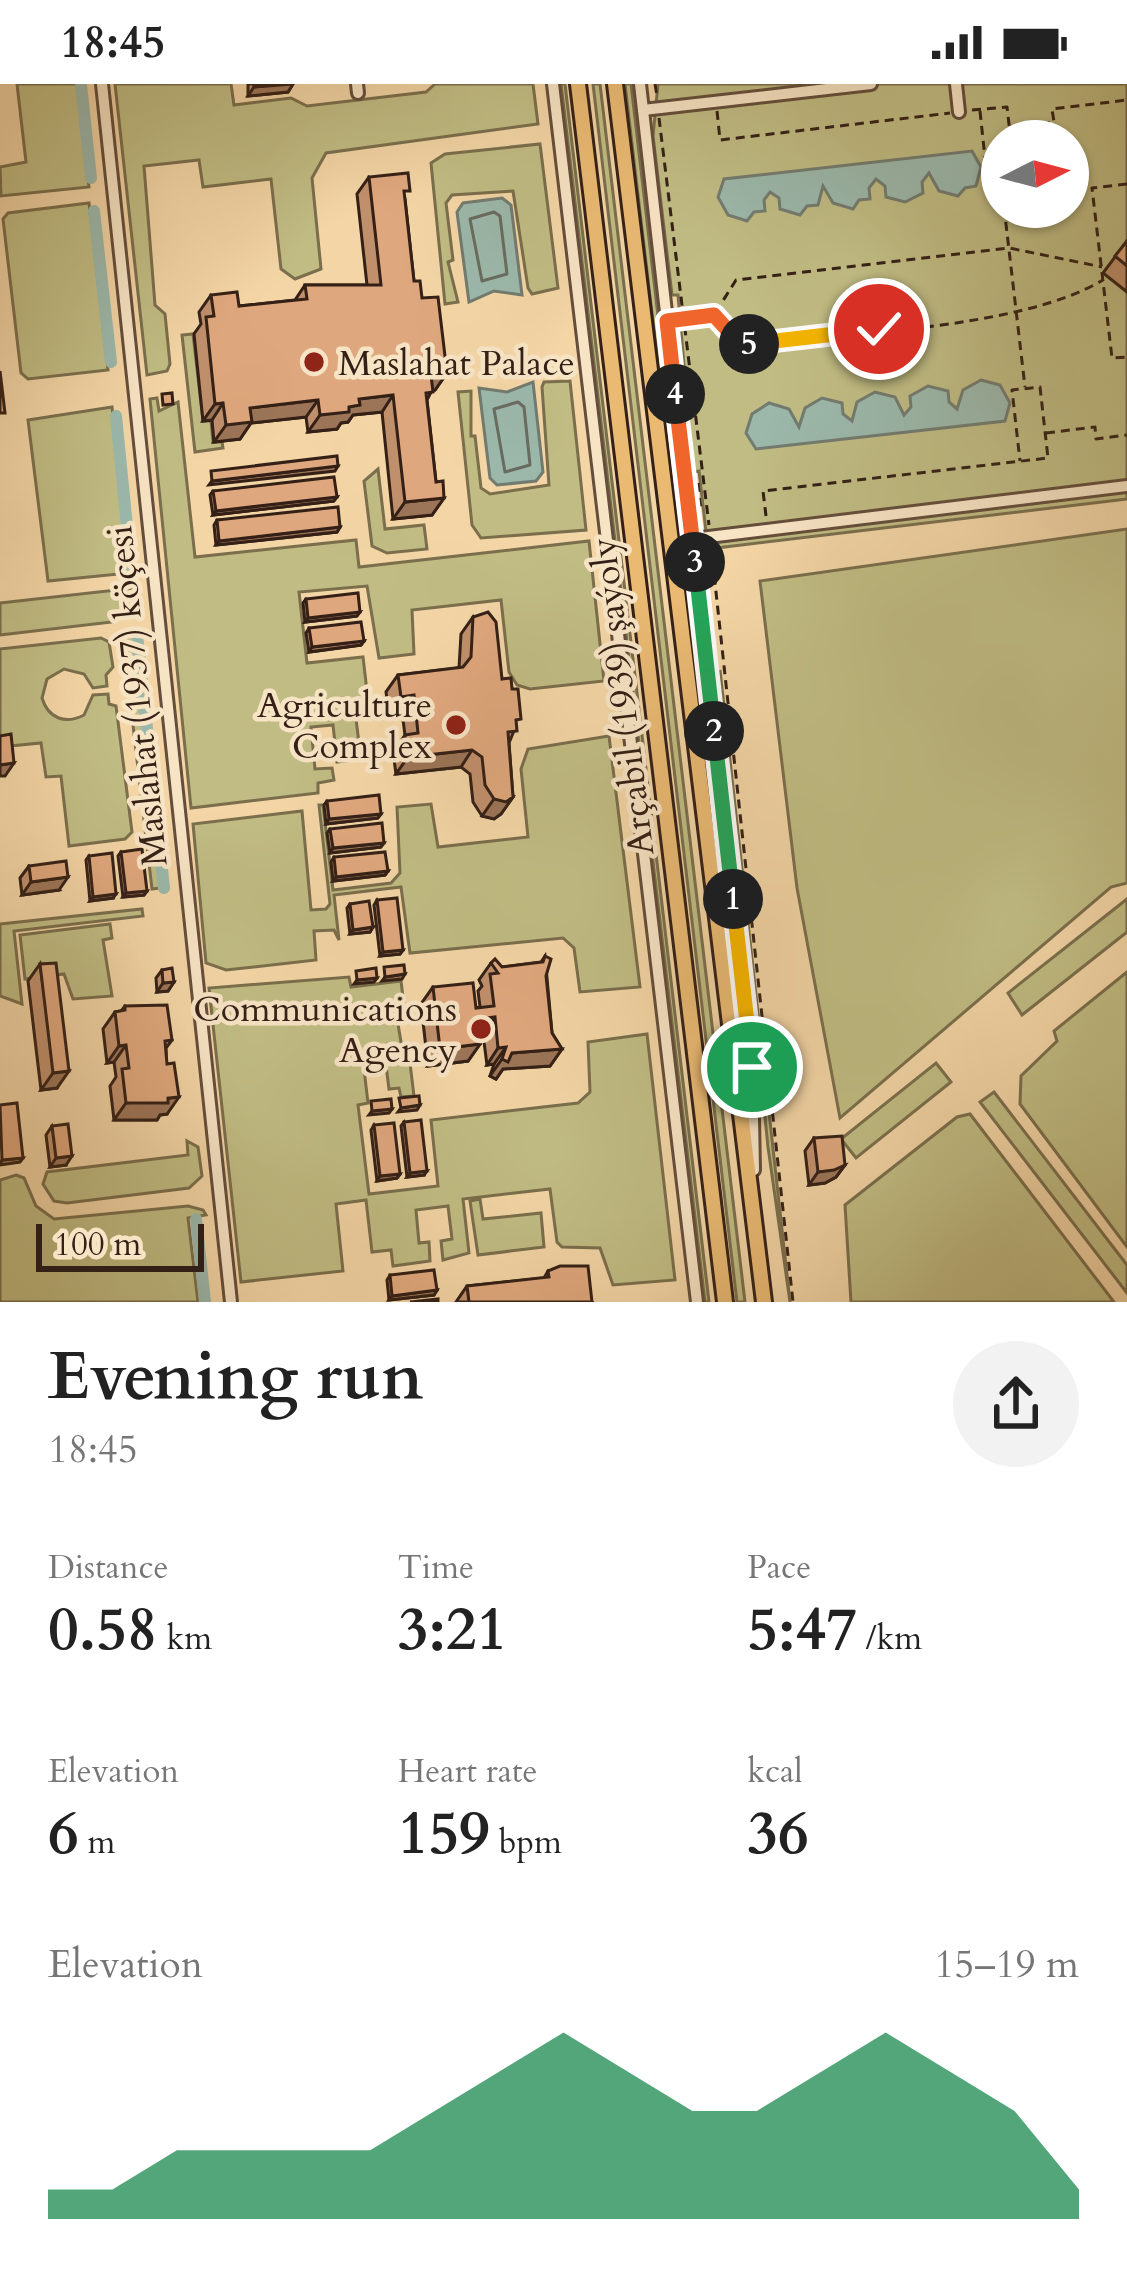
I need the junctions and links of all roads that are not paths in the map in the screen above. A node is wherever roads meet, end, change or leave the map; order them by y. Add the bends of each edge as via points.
1 (102, 84) edge
2 (554, 84) edge
3 (578, 84) edge
4 (615, 84) edge
5 (640, 84) edge
6 (871, 84) edge
7 (956, 84) edge
8 (643, 110) junction
9 (959, 112) road end
10 (1127, 486) edge
11 (692, 539) junction
12 (755, 1234) junction
13 (231, 1302) edge
14 (697, 1302) edge
15 (724, 1302) edge
16 (764, 1302) edge

1 - 13 street, Maslahat (1937) köçesi
2 - 14 street
3 - 15 main road, Arçabil (1939) şaýoly
4 - 12 main road, Arçabil (1939) şaýoly
5 - 8 street
6 - 8 street
7 - 9 street
8 - 11 street
10 - 11 street
11 - 12 street via 752,1067
12 - 16 main road, Arçabil (1939) şaýoly

